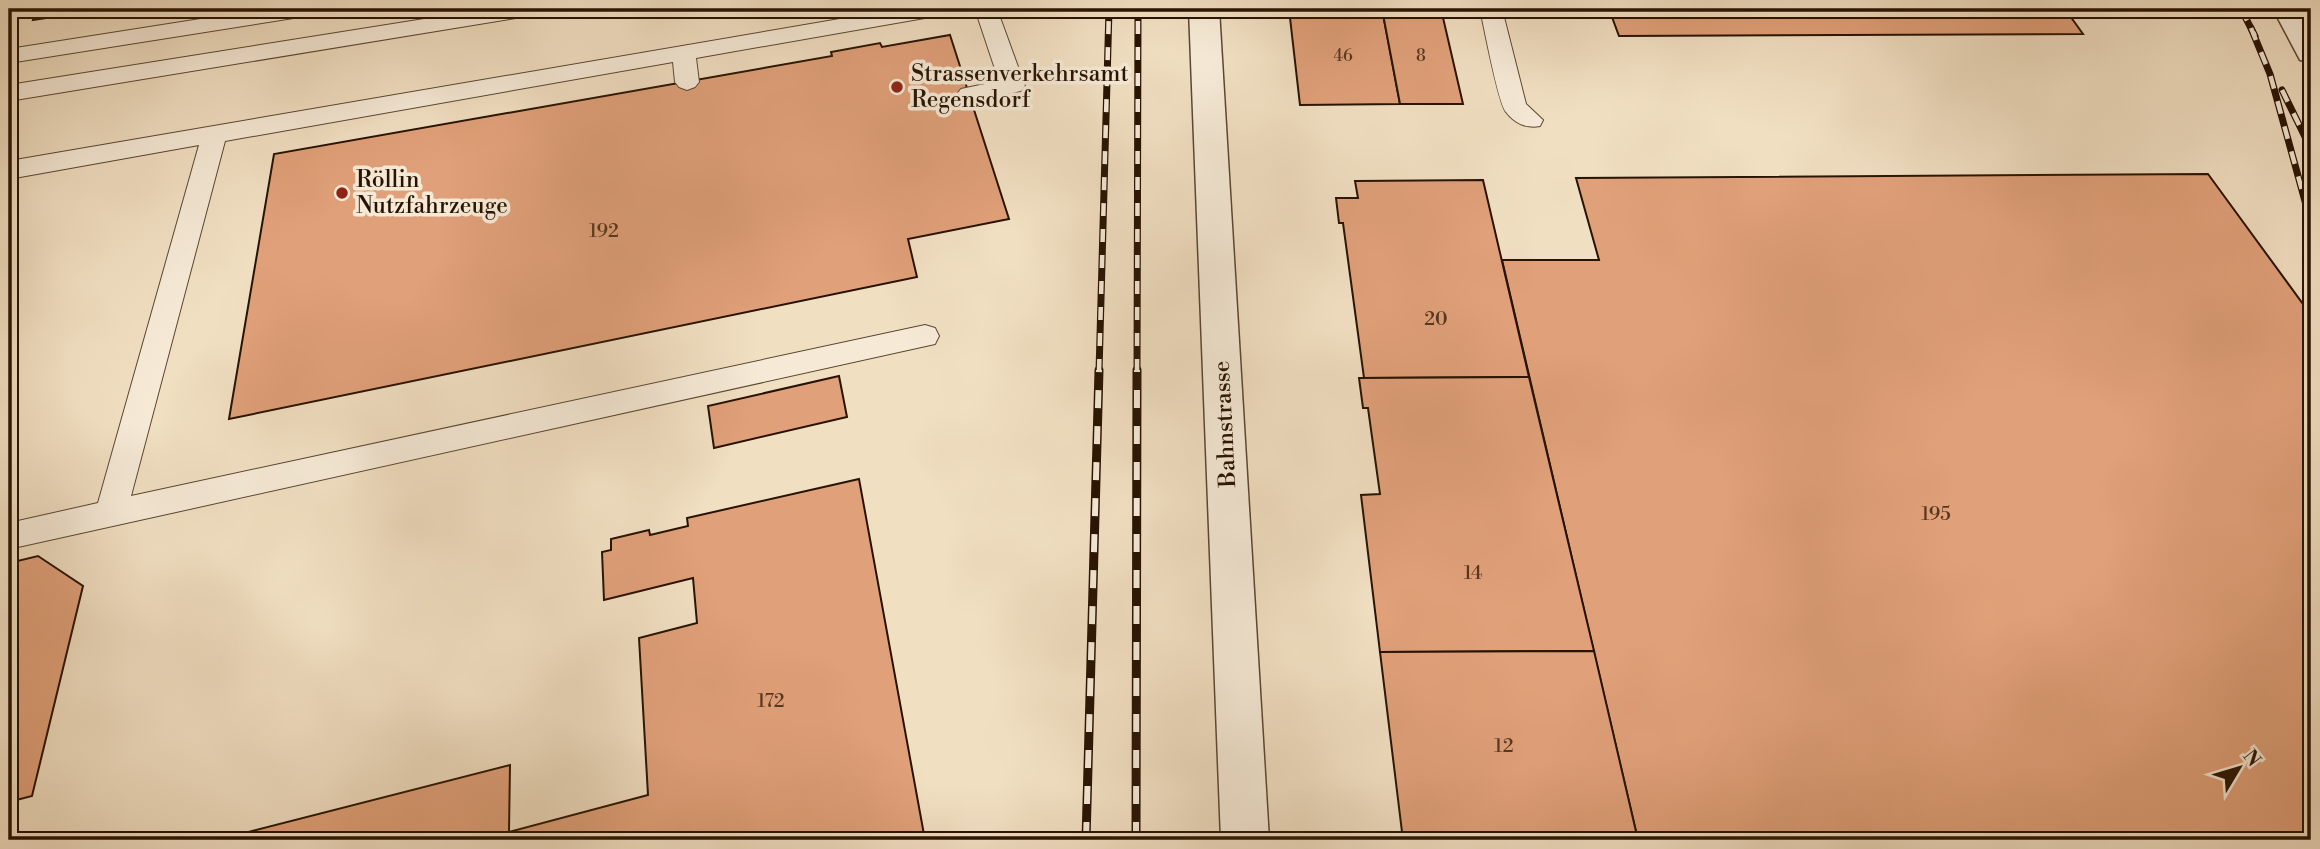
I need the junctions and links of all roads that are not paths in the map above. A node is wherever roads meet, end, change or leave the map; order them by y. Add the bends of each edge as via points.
1 (306, 9) edge
2 (528, 9) edge
3 (936, 9) edge
4 (986, 9) edge
5 (1204, 9) edge
6 (1491, 9) edge
7 (2288, 9) edge
8 (683, 52) junction
9 (2311, 53) edge
10 (9, 56) edge
11 (687, 82) dead end
12 (9, 93) edge
13 (969, 94) dead end
14 (1531, 120) dead end
15 (215, 133) junction
16 (9, 170) edge
17 (925, 336) dead end
18 (111, 514) junction
19 (9, 536) edge
20 (1245, 840) edge

1 - 10 lane
2 - 12 lane
3 - 8 lane
4 - 13 lane via 1013,86
5 - 20 street, Bahnstrasse
6 - 14 lane via 1515,108
7 - 9 street
8 - 11 lane
8 - 15 lane
15 - 16 lane
15 - 18 lane
17 - 18 lane
18 - 19 lane

